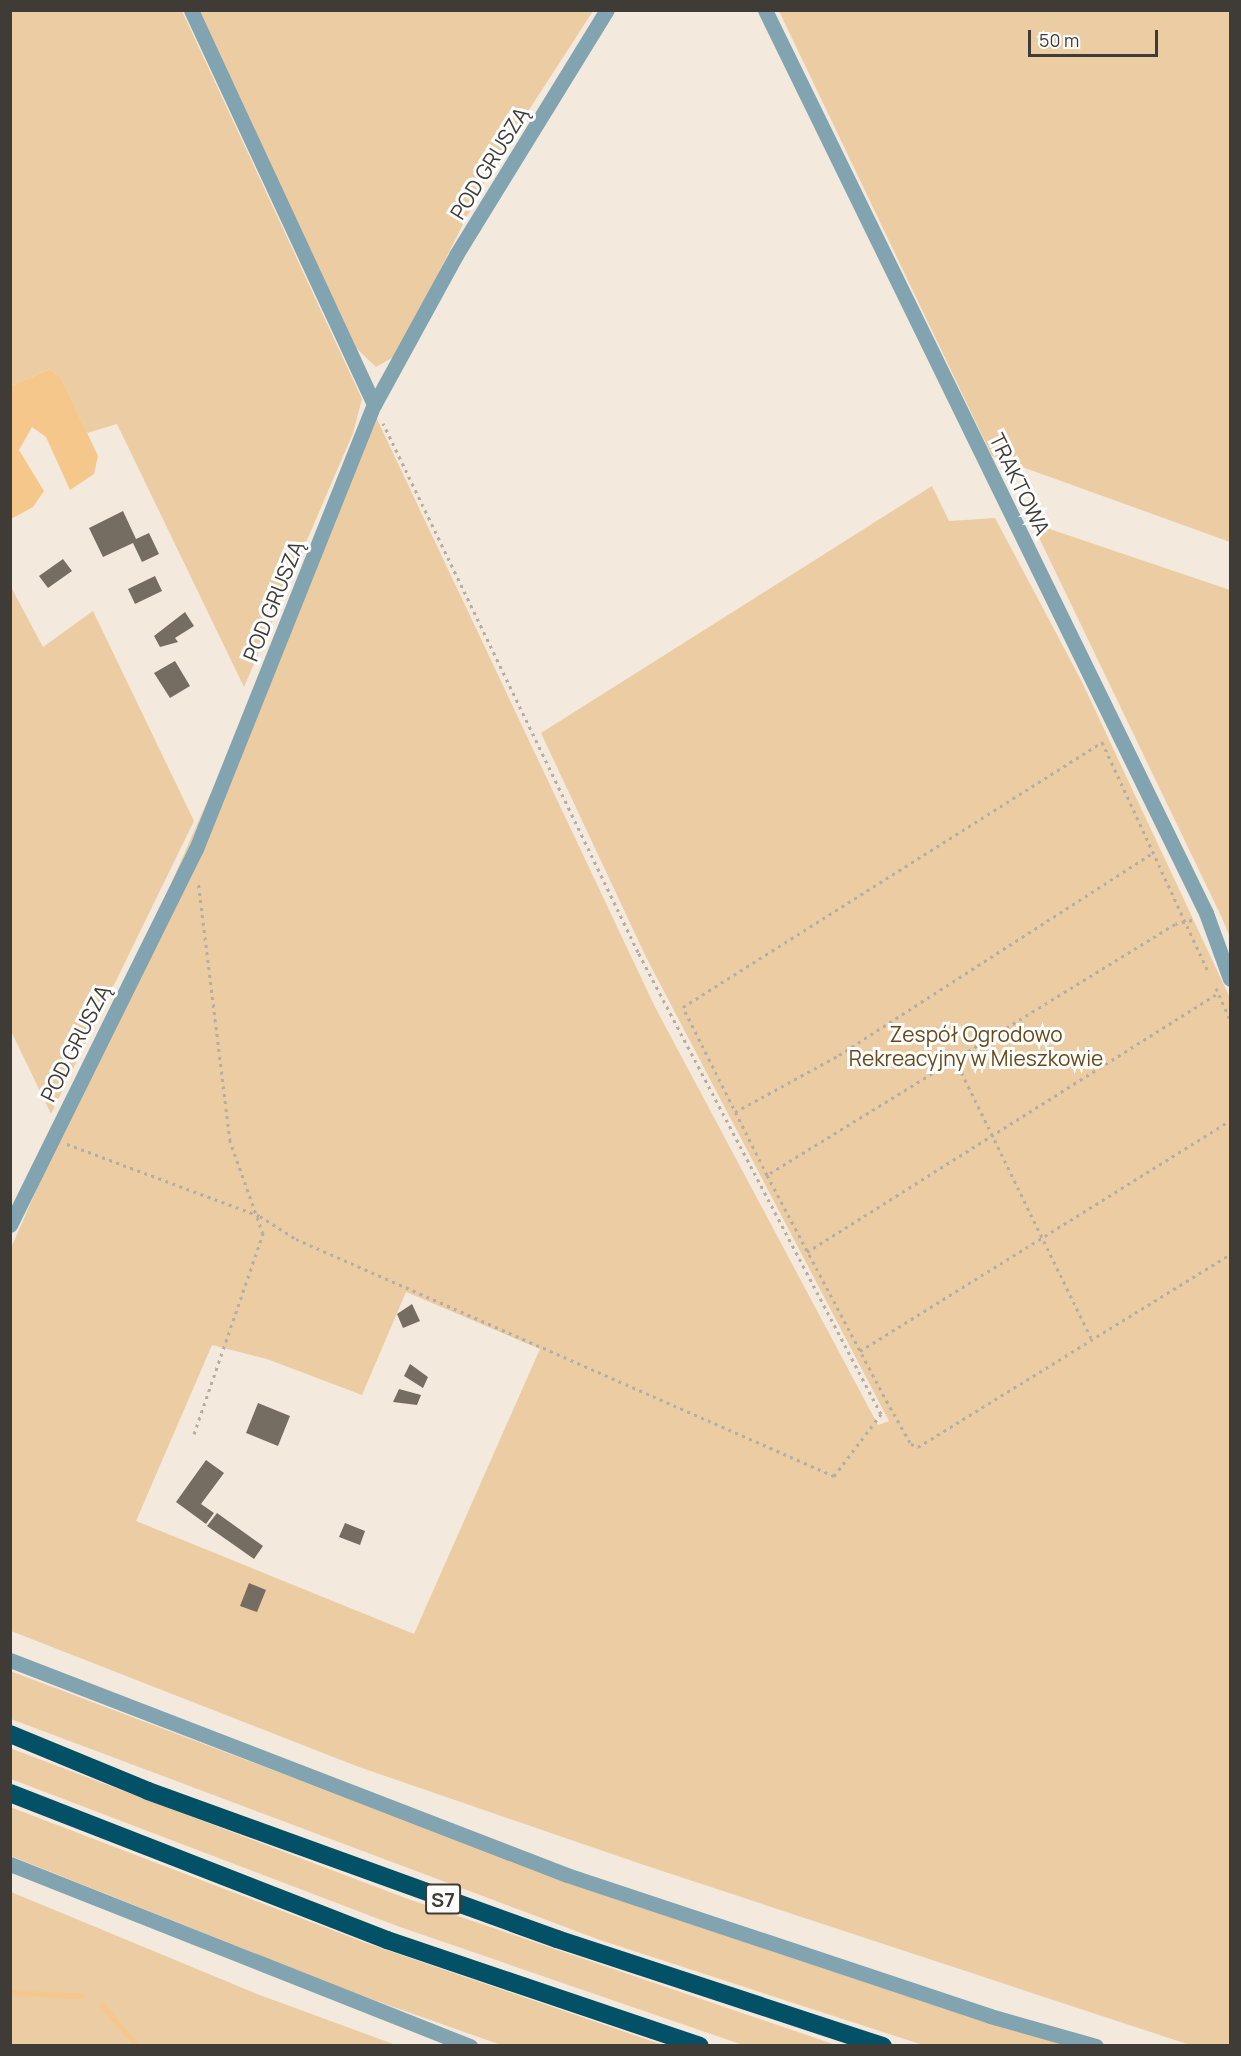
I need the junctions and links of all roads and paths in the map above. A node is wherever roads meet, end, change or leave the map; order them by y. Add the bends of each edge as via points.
1 (191, 10) edge
2 (607, 10) edge
3 (765, 10) edge
4 (374, 405) junction
5 (196, 849) junction
6 (1152, 853) junction
7 (1194, 920) dead end
8 (1185, 921) junction
9 (1230, 979) edge
10 (1218, 993) junction
11 (1230, 1019) edge
12 (956, 1059) junction
13 (735, 1112) junction
14 (1230, 1121) edge
15 (993, 1135) junction
16 (51, 1138) junction
17 (767, 1175) junction
18 (260, 1216) junction
19 (10, 1225) edge
20 (1042, 1238) junction
21 (807, 1252) junction
22 (1230, 1254) edge
23 (1092, 1340) junction
24 (860, 1351) junction
25 (194, 1434) dead end
26 (10, 1660) edge
27 (10, 1734) edge
28 (10, 1793) edge
29 (10, 1864) edge
30 (470, 2046) edge
31 (700, 2046) edge
32 (883, 2046) edge
33 (1096, 2046) edge

1 - 4 street
2 - 4 street, POD GRUSZĄ via 456,255
3 - 9 street, TRAKTOWA via 1206,913
4 - 5 street, POD GRUSZĄ
4 - 18 path via 638,952 881,1414 834,1476 297,1239
5 - 16 street, POD GRUSZĄ
5 - 18 path via 230,1141
6 - 8 path
6 - 13 path via 839,1055
6 - 13 path via 1102,742 683,1007
7 - 8 path
8 - 10 path
8 - 12 path
10 - 11 path
10 - 15 path
12 - 15 path
12 - 17 path
13 - 17 path
14 - 20 path
15 - 20 path
15 - 21 path
16 - 18 path
16 - 19 street, POD GRUSZĄ
17 - 21 path
18 - 25 path via 259,1258
20 - 23 path
20 - 24 path
21 - 24 path
22 - 23 path
23 - 24 path via 918,1447 911,1444
26 - 33 street via 567,1875 990,2016
27 - 32 highway, S7 via 148,1791 556,1940
28 - 31 highway via 387,1940
29 - 30 street

